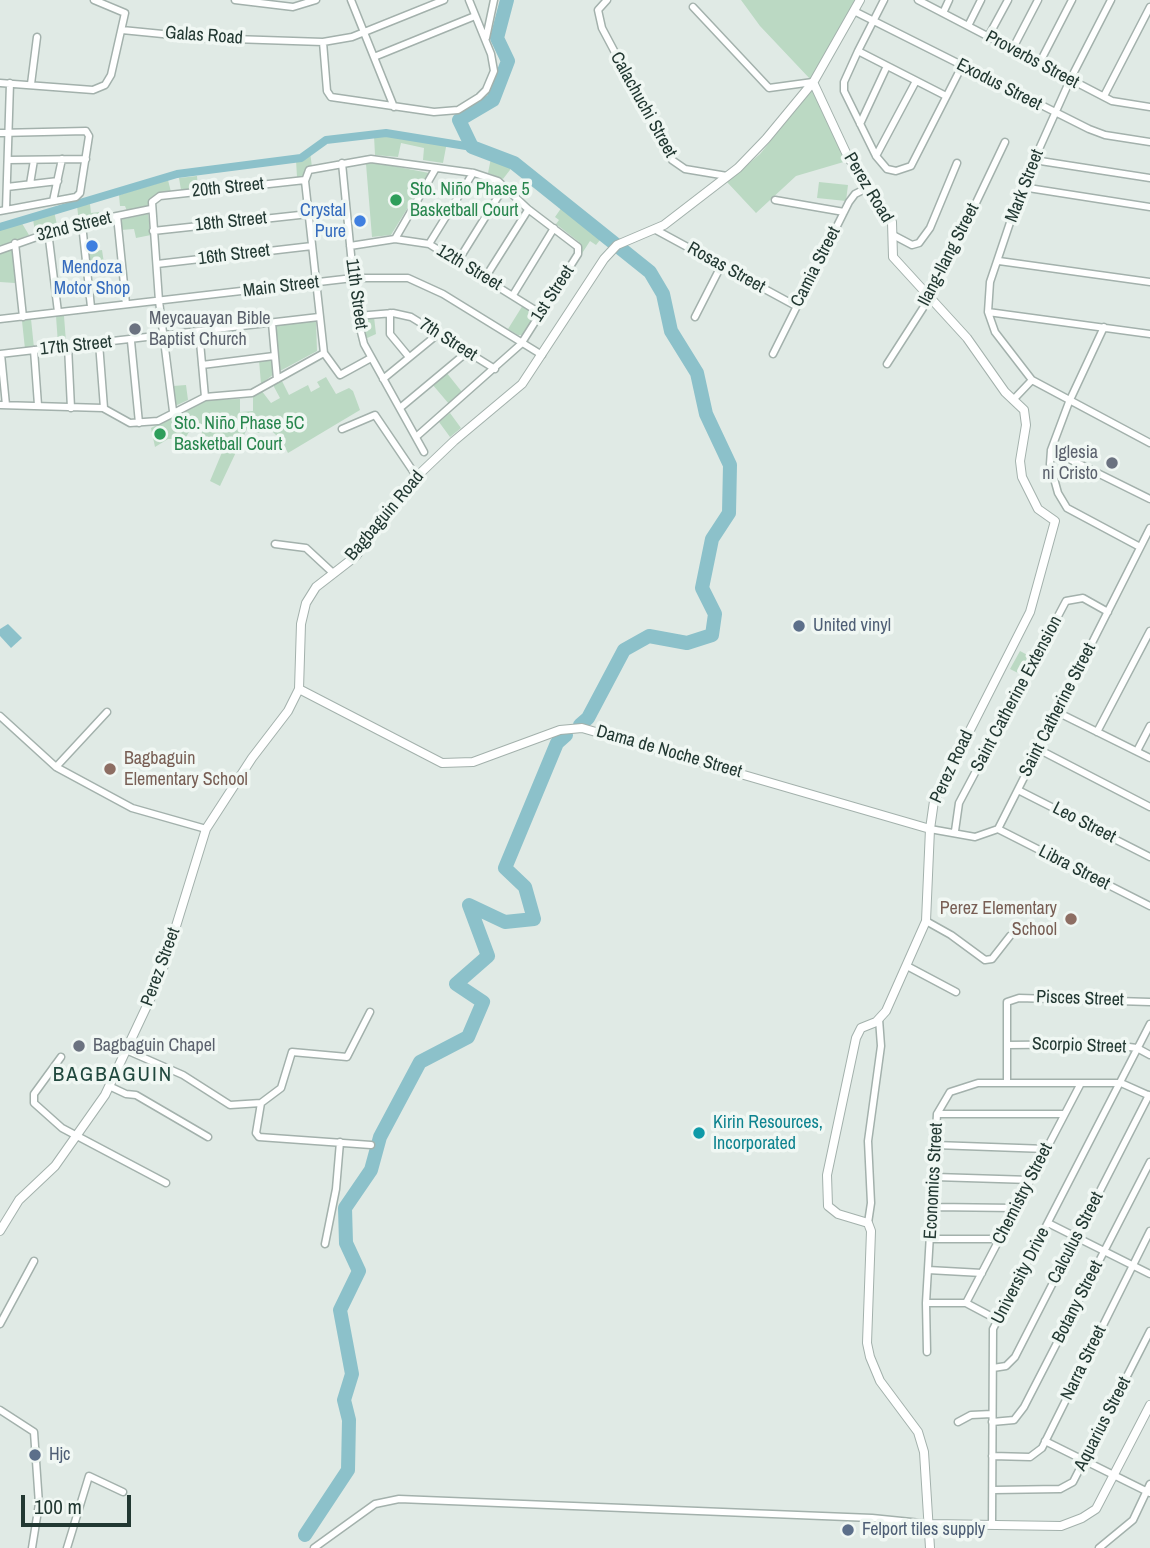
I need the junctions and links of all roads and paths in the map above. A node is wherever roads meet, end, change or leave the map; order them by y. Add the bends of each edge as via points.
1 (94, 0) edge
2 (235, 0) edge
3 (316, 0) edge
4 (351, 0) edge
5 (469, 0) edge
6 (494, 0) edge
7 (607, 0) edge
8 (860, 0) edge
9 (884, 0) edge
10 (918, 0) edge
11 (949, 0) edge
12 (981, 0) edge
13 (1008, 0) edge
14 (1038, 0) edge
15 (1072, 0) edge
16 (1111, 0) edge
17 (440, 1) edge
18 (693, 7) dead end
19 (1150, 7) edge
20 (854, 11) junction
21 (943, 13) junction
22 (475, 16) junction
23 (874, 20) junction
24 (968, 26) junction
25 (121, 30) junction
26 (364, 32) junction
27 (37, 37) dead end
28 (988, 37) junction
29 (486, 40) junction
30 (323, 42) junction
31 (1012, 50) junction
32 (858, 51) junction
33 (374, 57) junction
34 (1039, 64) junction
35 (887, 66) junction
36 (962, 66) junction
37 (1070, 80) junction
38 (916, 81) junction
39 (813, 82) junction
40 (0, 83) edge
41 (10, 83) junction
42 (31, 85) junction
43 (946, 96) junction
44 (1104, 96) junction
45 (394, 107) junction
46 (1150, 107) edge
47 (1055, 114) junction
48 (860, 124) junction
49 (8, 132) junction
50 (0, 133) edge
51 (1005, 142) dead end
52 (1150, 142) edge
53 (876, 156) junction
54 (62, 159) junction
55 (86, 159) junction
56 (8, 160) junction
57 (34, 160) junction
58 (1034, 160) junction
59 (342, 163) junction
60 (957, 163) dead end
61 (436, 168) junction
62 (473, 173) junction
63 (727, 176) junction
64 (1150, 178) edge
65 (305, 180) junction
66 (58, 181) junction
67 (30, 184) junction
68 (7, 187) junction
69 (504, 187) junction
70 (1022, 187) junction
71 (867, 188) junction
72 (775, 200) dead end
73 (53, 201) junction
74 (151, 206) junction
75 (1150, 207) edge
76 (3, 210) edge
77 (528, 210) junction
78 (844, 212) junction
79 (309, 214) junction
80 (117, 216) junction
81 (82, 224) junction
82 (554, 228) junction
83 (656, 230) junction
84 (153, 231) junction
85 (48, 232) junction
86 (893, 234) junction
87 (395, 239) junction
88 (15, 243) junction
89 (429, 244) junction
90 (312, 246) junction
91 (350, 246) junction
92 (0, 250) edge
93 (458, 261) junction
94 (999, 261) junction
95 (157, 264) junction
96 (721, 266) junction
97 (353, 278) junction
98 (485, 278) junction
99 (1150, 282) edge
100 (317, 283) junction
101 (513, 295) junction
102 (930, 297) junction
103 (159, 301) junction
104 (126, 304) junction
105 (796, 306) junction
106 (91, 307) junction
107 (58, 312) junction
108 (988, 312) junction
109 (390, 313) junction
110 (540, 313) junction
111 (357, 316) junction
112 (23, 317) junction
113 (319, 317) junction
114 (695, 317) dead end
115 (0, 319) edge
116 (272, 323) junction
117 (1104, 327) junction
118 (199, 331) junction
119 (438, 334) junction
120 (1150, 334) edge
121 (164, 336) junction
122 (131, 341) junction
123 (99, 343) junction
124 (522, 343) junction
125 (68, 346) junction
126 (34, 350) junction
127 (324, 353) junction
128 (466, 353) junction
129 (1, 354) edge
130 (774, 354) dead end
131 (542, 355) junction
132 (274, 356) junction
133 (409, 357) junction
134 (371, 358) junction
135 (887, 364) dead end
136 (202, 365) junction
137 (495, 369) junction
138 (277, 379) junction
139 (383, 379) junction
140 (1032, 380) junction
141 (205, 397) junction
142 (1013, 401) junction
143 (1069, 402) junction
144 (3, 405) edge
145 (38, 405) junction
146 (71, 408) junction
147 (104, 408) junction
148 (400, 408) junction
149 (173, 411) junction
150 (139, 424) junction
151 (342, 429) dead end
152 (416, 437) junction
153 (1150, 443) edge
154 (1051, 450) junction
155 (424, 452) dead end
156 (417, 477) junction
157 (1150, 499) edge
158 (1150, 528) edge
159 (275, 544) dead end
160 (1140, 547) junction
161 (333, 573) junction
162 (1108, 612) junction
163 (1150, 631) edge
164 (299, 689) junction
165 (107, 712) dead end
166 (1057, 712) junction
167 (0, 716) edge
168 (1150, 726) edge
169 (1097, 733) junction
170 (1038, 749) junction
171 (1137, 751) junction
172 (1150, 758) edge
173 (55, 767) junction
174 (1018, 790) junction
175 (1150, 807) edge
176 (930, 829) junction
177 (998, 829) junction
178 (206, 830) junction
179 (955, 831) junction
180 (1150, 857) edge
181 (1150, 906) edge
182 (926, 921) junction
183 (1010, 936) dead end
184 (907, 966) junction
185 (956, 992) dead end
186 (1150, 1002) edge
187 (370, 1012) dead end
188 (879, 1019) junction
189 (1150, 1024) edge
190 (1007, 1045) junction
191 (1137, 1048) junction
192 (126, 1050) junction
193 (1150, 1055) edge
194 (61, 1057) dead end
195 (1007, 1083) junction
196 (1121, 1083) junction
197 (1080, 1085) junction
198 (109, 1086) junction
199 (1150, 1095) edge
200 (261, 1103) junction
201 (937, 1114) junction
202 (1065, 1114) junction
203 (76, 1136) junction
204 (208, 1137) dead end
205 (340, 1142) junction
206 (371, 1145) dead end
207 (935, 1145) junction
208 (1046, 1149) junction
209 (1150, 1162) edge
210 (935, 1177) junction
211 (1031, 1180) junction
212 (166, 1183) dead end
213 (933, 1207) junction
214 (1016, 1208) junction
215 (3, 1217) edge
216 (868, 1223) junction
217 (1048, 1223) junction
218 (0, 1231) edge
219 (1150, 1231) edge
220 (1077, 1237) junction
221 (932, 1239) junction
222 (1000, 1240) junction
223 (325, 1244) dead end
224 (1104, 1251) junction
225 (34, 1261) dead end
226 (1133, 1265) junction
227 (928, 1270) junction
228 (982, 1273) junction
229 (1150, 1274) edge
230 (926, 1303) junction
231 (966, 1304) junction
232 (998, 1320) junction
233 (0, 1324) edge
234 (1150, 1331) edge
235 (927, 1352) dead end
236 (993, 1368) junction
237 (1150, 1405) edge
238 (0, 1410) edge
239 (992, 1418) junction
240 (958, 1422) dead end
241 (1045, 1441) junction
242 (992, 1456) junction
243 (1085, 1459) junction
244 (1114, 1475) junction
245 (1149, 1489) edge
246 (994, 1490) junction
247 (123, 1492) dead end
248 (931, 1524) junction
249 (992, 1525) junction
250 (32, 1548) edge
251 (67, 1548) edge
252 (314, 1548) edge
253 (930, 1548) edge
254 (1099, 1548) edge

1 - 25 street via 125,13
2 - 3 street via 293,8
4 - 26 street
5 - 22 street
6 - 29 street
7 - 63 street, Calachuchi Street via 597,12 601,28 672,160 685,169
8 - 20 street, Bagbaguin Road
9 - 23 street
10 - 21 street, Proverbs Street
11 - 21 street
12 - 24 street
13 - 28 street
14 - 31 street
15 - 34 street
16 - 37 street, Mark Street
17 - 26 street, Galas Road
18 - 39 street via 769,88
19 - 44 street
20 - 23 street, Exodus Street
20 - 39 street, Bagbaguin Road
21 - 24 street, Proverbs Street
22 - 29 street
22 - 33 street
23 - 32 street
23 - 36 street, Exodus Street
24 - 28 street, Proverbs Street
25 - 30 street, Galas Road
25 - 42 street via 105,85 93,90
26 - 30 street, Galas Road
26 - 33 street
27 - 42 street
28 - 31 street, Proverbs Street
29 - 45 street via 494,71 480,97 449,112
30 - 45 street via 329,96
31 - 34 street, Proverbs Street
32 - 35 street
32 - 48 street via 844,91
33 - 45 street
34 - 37 street, Proverbs Street
35 - 38 street
35 - 48 street
36 - 43 street
36 - 47 street, Exodus Street
37 - 44 street, Proverbs Street
37 - 47 street, Mark Street
38 - 43 street
38 - 53 street
39 - 63 street, Bagbaguin Road via 766,139
39 - 71 street, Perez Road
40 - 41 street
41 - 42 street
41 - 49 street
43 - 53 street via 911,166 887,169
44 - 46 street, Proverbs Street
47 - 52 street, Exodus Street via 1105,135
47 - 58 street, Mark Street
48 - 53 street
49 - 50 street
49 - 55 street via 86,131
49 - 56 street
51 - 102 street, Ilang-Ilang Street
54 - 55 street
54 - 57 street
54 - 66 street
55 - 73 street via 80,193
56 - 57 street
56 - 68 street
57 - 67 street
58 - 64 street
58 - 70 street, Mark Street
59 - 61 street, 1st Street via 371,159
59 - 65 street, 1st Street via 309,170
59 - 91 street, 11th Street
60 - 86 street via 930,228 919,243 912,245
61 - 62 street, 1st Street
61 - 87 street
62 - 69 street, 1st Street
62 - 89 street
63 - 83 street, Bagbaguin Road
65 - 74 street, 20th Street via 160,196
65 - 79 street
66 - 67 street
66 - 73 street
67 - 68 street
68 - 76 street
69 - 77 street, 1st Street
69 - 93 street
70 - 75 street
70 - 94 street, Mark Street
71 - 78 street, Camia Street via 855,194
71 - 86 street, Perez Road via 892,222
72 - 78 street
73 - 76 street
74 - 80 street, 32nd Street
74 - 84 street
77 - 82 street, 1st Street
77 - 98 street
78 - 105 street, Camia Street
79 - 84 street, 18th Street
79 - 90 street
80 - 81 street, 32nd Street
80 - 104 street
81 - 85 street, 32nd Street
81 - 106 street
82 - 101 street
82 - 110 street, 1st Street via 576,244 579,252
83 - 96 street, Rosas Street
83 - 131 street, Bagbaguin Road via 622,242 604,259
84 - 95 street
85 - 88 street, 32nd Street
85 - 107 street
86 - 102 street, Perez Road via 893,257
87 - 89 street, 12th Street
87 - 91 street, 12th Street
88 - 92 street, 32nd Street
88 - 112 street
89 - 93 street, 12th Street
90 - 95 street, 16th Street
90 - 100 street
91 - 97 street, 11th Street
93 - 98 street, 12th Street
94 - 99 street
94 - 108 street, Mark Street via 988,295
95 - 103 street
96 - 105 street, Rosas Street
96 - 114 street
97 - 100 street, Main Street
97 - 111 street, 11th Street
97 - 124 street, Main Street via 408,278
98 - 101 street, 12th Street
100 - 103 street, Main Street
100 - 113 street
101 - 110 street, 12th Street
102 - 135 street, Ilang-Ilang Street
102 - 142 street, Perez Road
103 - 104 street, Main Street
103 - 121 street
104 - 106 street, Main Street
105 - 130 street, Camia Street
106 - 107 street, Main Street
107 - 112 street, Main Street
108 - 117 street
108 - 140 street via 995,332
109 - 111 street, 7th Street
109 - 119 street, 7th Street via 411,317
109 - 133 street via 390,334
110 - 124 street, 1st Street
111 - 134 street, 11th Street
112 - 115 street, Main Street
113 - 116 street, 17th Street
113 - 127 street
116 - 118 street, 17th Street
116 - 132 street
117 - 120 street
117 - 143 street
118 - 121 street, 17th Street
118 - 136 street
119 - 128 street, 7th Street
119 - 133 street
121 - 122 street, 17th Street
121 - 149 street
122 - 123 street, 17th Street
122 - 150 street
123 - 125 street, 17th Street
123 - 147 street
124 - 131 street, Main Street
124 - 137 street, 1st Street
125 - 126 street, 17th Street
125 - 146 street
126 - 129 street, 17th Street
126 - 145 street
127 - 134 street via 341,376
127 - 138 street
128 - 137 street, 7th Street
128 - 148 street
129 - 144 street
131 - 156 street, Bagbaguin Road via 522,384
132 - 136 street
132 - 138 street
133 - 139 street
134 - 139 street, 11th Street
136 - 141 street
137 - 152 street, 1st Street
138 - 141 street via 252,393
139 - 148 street, 11th Street
140 - 142 street
140 - 143 street
141 - 149 street
142 - 176 street, Perez Road via 1026,416 1022,477 1038,509 1055,521 1054,531 1030,612 940,787
143 - 153 street
143 - 154 street
144 - 145 street
145 - 146 street
146 - 147 street
147 - 150 street
148 - 152 street, 11th Street
149 - 150 street via 158,421
151 - 156 street via 371,415 379,418
152 - 155 street, 11th Street
154 - 157 street
154 - 160 street via 1055,485 1067,508
156 - 161 street, Bagbaguin Road via 356,556
158 - 160 street, Saint Catherine Street
159 - 161 street via 306,548
160 - 162 street, Saint Catherine Street
161 - 164 street, Bagbaguin Road via 306,603
162 - 166 street, Saint Catherine Street
162 - 179 street, Saint Catherine Extension via 1083,598 1066,601 959,803
163 - 169 street
164 - 176 street, Dama de Noche Street via 442,763 472,762 559,730 582,728
164 - 178 street, Bagbaguin Road
165 - 173 street
166 - 169 street
166 - 170 street, Saint Catherine Street
167 - 173 street
168 - 171 street
169 - 171 street
170 - 174 street, Saint Catherine Street
170 - 175 street
171 - 172 street
173 - 178 street via 132,808
174 - 177 street, Saint Catherine Street
174 - 180 street, Leo Street
176 - 179 street
176 - 182 street, Perez Road
177 - 179 street via 975,837
177 - 181 street, Libra Street
178 - 192 street, Perez Street via 160,978
182 - 183 street via 985,960 992,959
182 - 184 street, Perez Road
184 - 185 street
184 - 188 street, Perez Road
186 - 190 street, Pisces Street via 1019,998 1007,1002
187 - 200 street via 347,1058 292,1052 281,1088
188 - 216 street via 881,1046 868,1141 872,1203
188 - 216 street, Perez Road via 861,1028 856,1038 827,1175 828,1206
189 - 191 street, University Drive
190 - 191 street, Scorpio Street
190 - 195 street, Pisces Street
191 - 193 street, Scorpio Street
191 - 196 street, University Drive
192 - 198 street, Perez Street
192 - 200 street via 183,1075 230,1105
194 - 203 street via 32,1100
195 - 197 street, Economics Street
195 - 201 street, Economics Street via 978,1083 950,1092
196 - 197 street, Economics Street
196 - 199 street, Economics Street
196 - 217 street, University Drive
197 - 202 street, Chemistry Street
198 - 203 street, Perez Street
198 - 204 street via 136,1095
199 - 220 street, Calculus Street
200 - 205 street via 259,1138
201 - 202 street
201 - 207 street, Economics Street
202 - 208 street, Chemistry Street
203 - 212 street
203 - 215 street, Perez Street via 55,1166
205 - 206 street
205 - 223 street
207 - 208 street
207 - 210 street, Economics Street
208 - 211 street, Chemistry Street
209 - 224 street, Botany Street
210 - 211 street
210 - 213 street, Economics Street
211 - 214 street, Chemistry Street
213 - 214 street
213 - 221 street, Economics Street
214 - 222 street, Chemistry Street
215 - 218 street, Perez Street
216 - 248 street via 867,1343 880,1381 918,1432
217 - 220 street
217 - 232 street, University Drive
219 - 226 street, Narra Street
220 - 224 street
220 - 236 street, Calculus Street via 1015,1357 1006,1366
221 - 222 street
221 - 227 street, Economics Street
222 - 228 street, Chemistry Street
224 - 226 street
224 - 239 street, Botany Street via 1024,1407 1014,1420
225 - 233 street
226 - 229 street
226 - 241 street, Narra Street
227 - 228 street
227 - 230 street, Economics Street
228 - 231 street, Chemistry Street
230 - 231 street
230 - 235 street, Economics Street
231 - 232 street
232 - 236 street, University Drive via 993,1329
234 - 243 street, Aquarius Street
236 - 239 street, University Drive
237 - 244 street
238 - 250 street via 34,1432 39,1504
239 - 240 street, Botany Street via 971,1415
239 - 242 street, University Drive
241 - 242 street via 1030,1457
241 - 243 street
242 - 246 street, University Drive
243 - 244 street
243 - 246 street, Aquarius Street via 1067,1488
244 - 245 street
244 - 249 street via 1096,1509 1082,1518 1061,1526
245 - 254 street via 1133,1520
246 - 249 street, University Drive
247 - 251 street via 89,1476
248 - 249 street
248 - 252 street via 399,1499 375,1504
248 - 253 street

